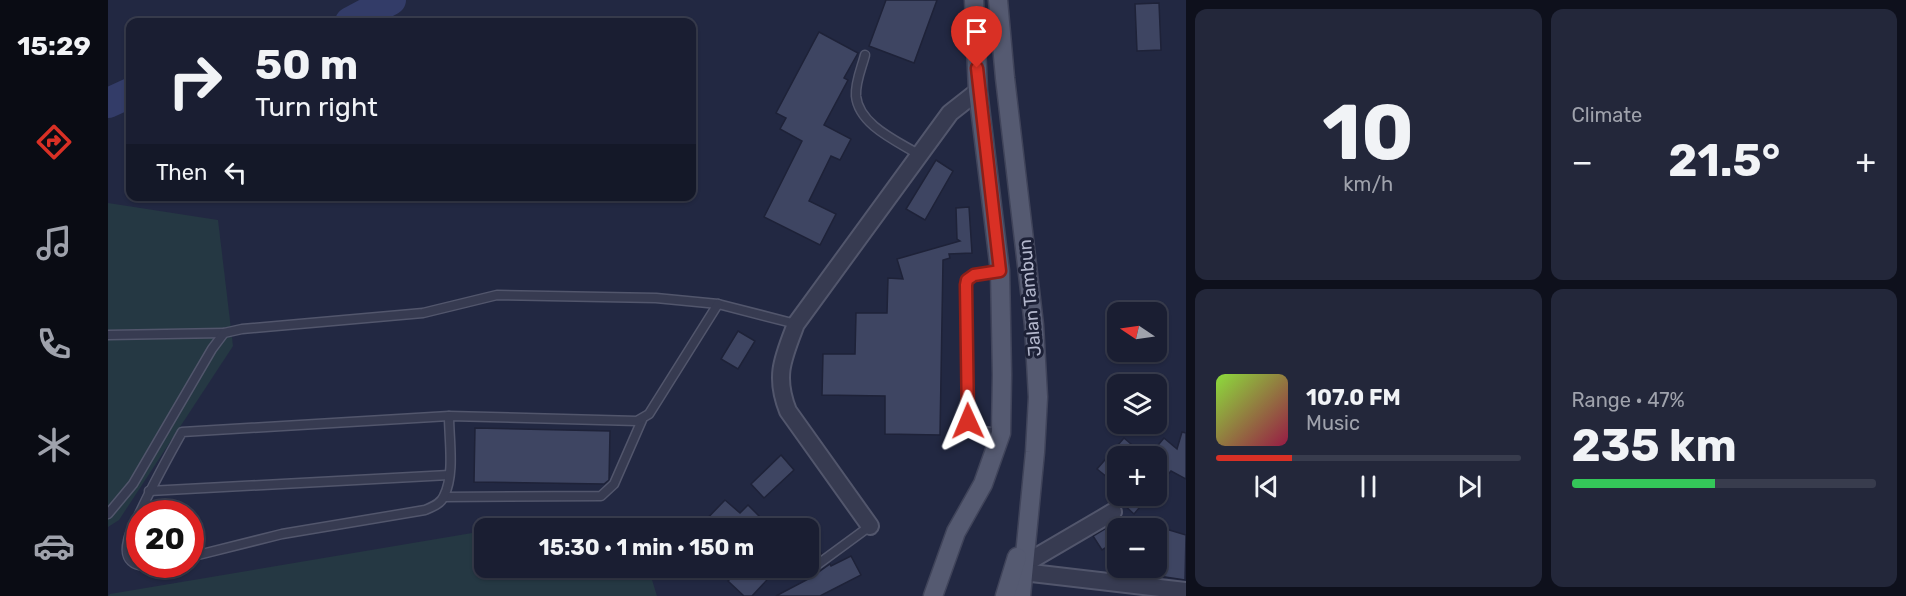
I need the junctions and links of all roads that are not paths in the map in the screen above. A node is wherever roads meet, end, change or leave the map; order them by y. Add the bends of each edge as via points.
1 (974, 0) edge
2 (998, 0) edge
3 (865, 55) dead end
4 (978, 91) junction
5 (918, 154) junction
6 (1000, 271) junction
7 (718, 304) junction
8 (796, 324) junction
9 (224, 333) junction
10 (108, 335) edge
11 (449, 416) junction
12 (642, 420) junction
13 (1001, 433) junction
14 (449, 475) junction
15 (149, 491) junction
16 (444, 497) junction
17 (145, 500) edge
18 (1113, 512) dead end
19 (108, 514) edge
20 (1028, 518) junction
21 (870, 526) joint
22 (949, 550) junction
23 (204, 554) edge
24 (819, 563) edge
25 (1024, 567) junction
26 (1186, 591) edge
27 (933, 596) edge
28 (949, 596) edge
29 (1005, 596) edge
30 (1021, 596) edge

1 - 4 main road, Jalan Tambun
2 - 20 main road, Jalan Tambun via 1034,325 1038,397
3 - 5 lane via 856,96 863,114 878,129
4 - 5 street via 950,113
4 - 6 main road, Jalan Tambun
5 - 8 street
6 - 13 main road, Jalan Tambun
6 - 13 lane via 974,275 966,285 968,421 972,430
7 - 8 lane
7 - 9 lane via 656,298 497,295 423,313 242,328
7 - 12 lane via 650,414
8 - 21 street via 779,376 788,411
9 - 10 lane
9 - 19 lane via 201,365 133,484
11 - 12 lane
11 - 14 lane
11 - 15 lane via 182,432
12 - 16 lane via 614,484 601,496
13 - 22 main road, Jalan Tambun via 983,484
14 - 15 lane
14 - 16 lane
15 - 17 lane
16 - 23 lane via 425,510 282,534
18 - 25 street
20 - 25 main road, Jalan Tambun
20 - 29 main road
21 - 24 lane
22 - 27 main road, Jalan Tambun
22 - 28 main road
25 - 26 street
25 - 30 main road, Jalan Tambun

